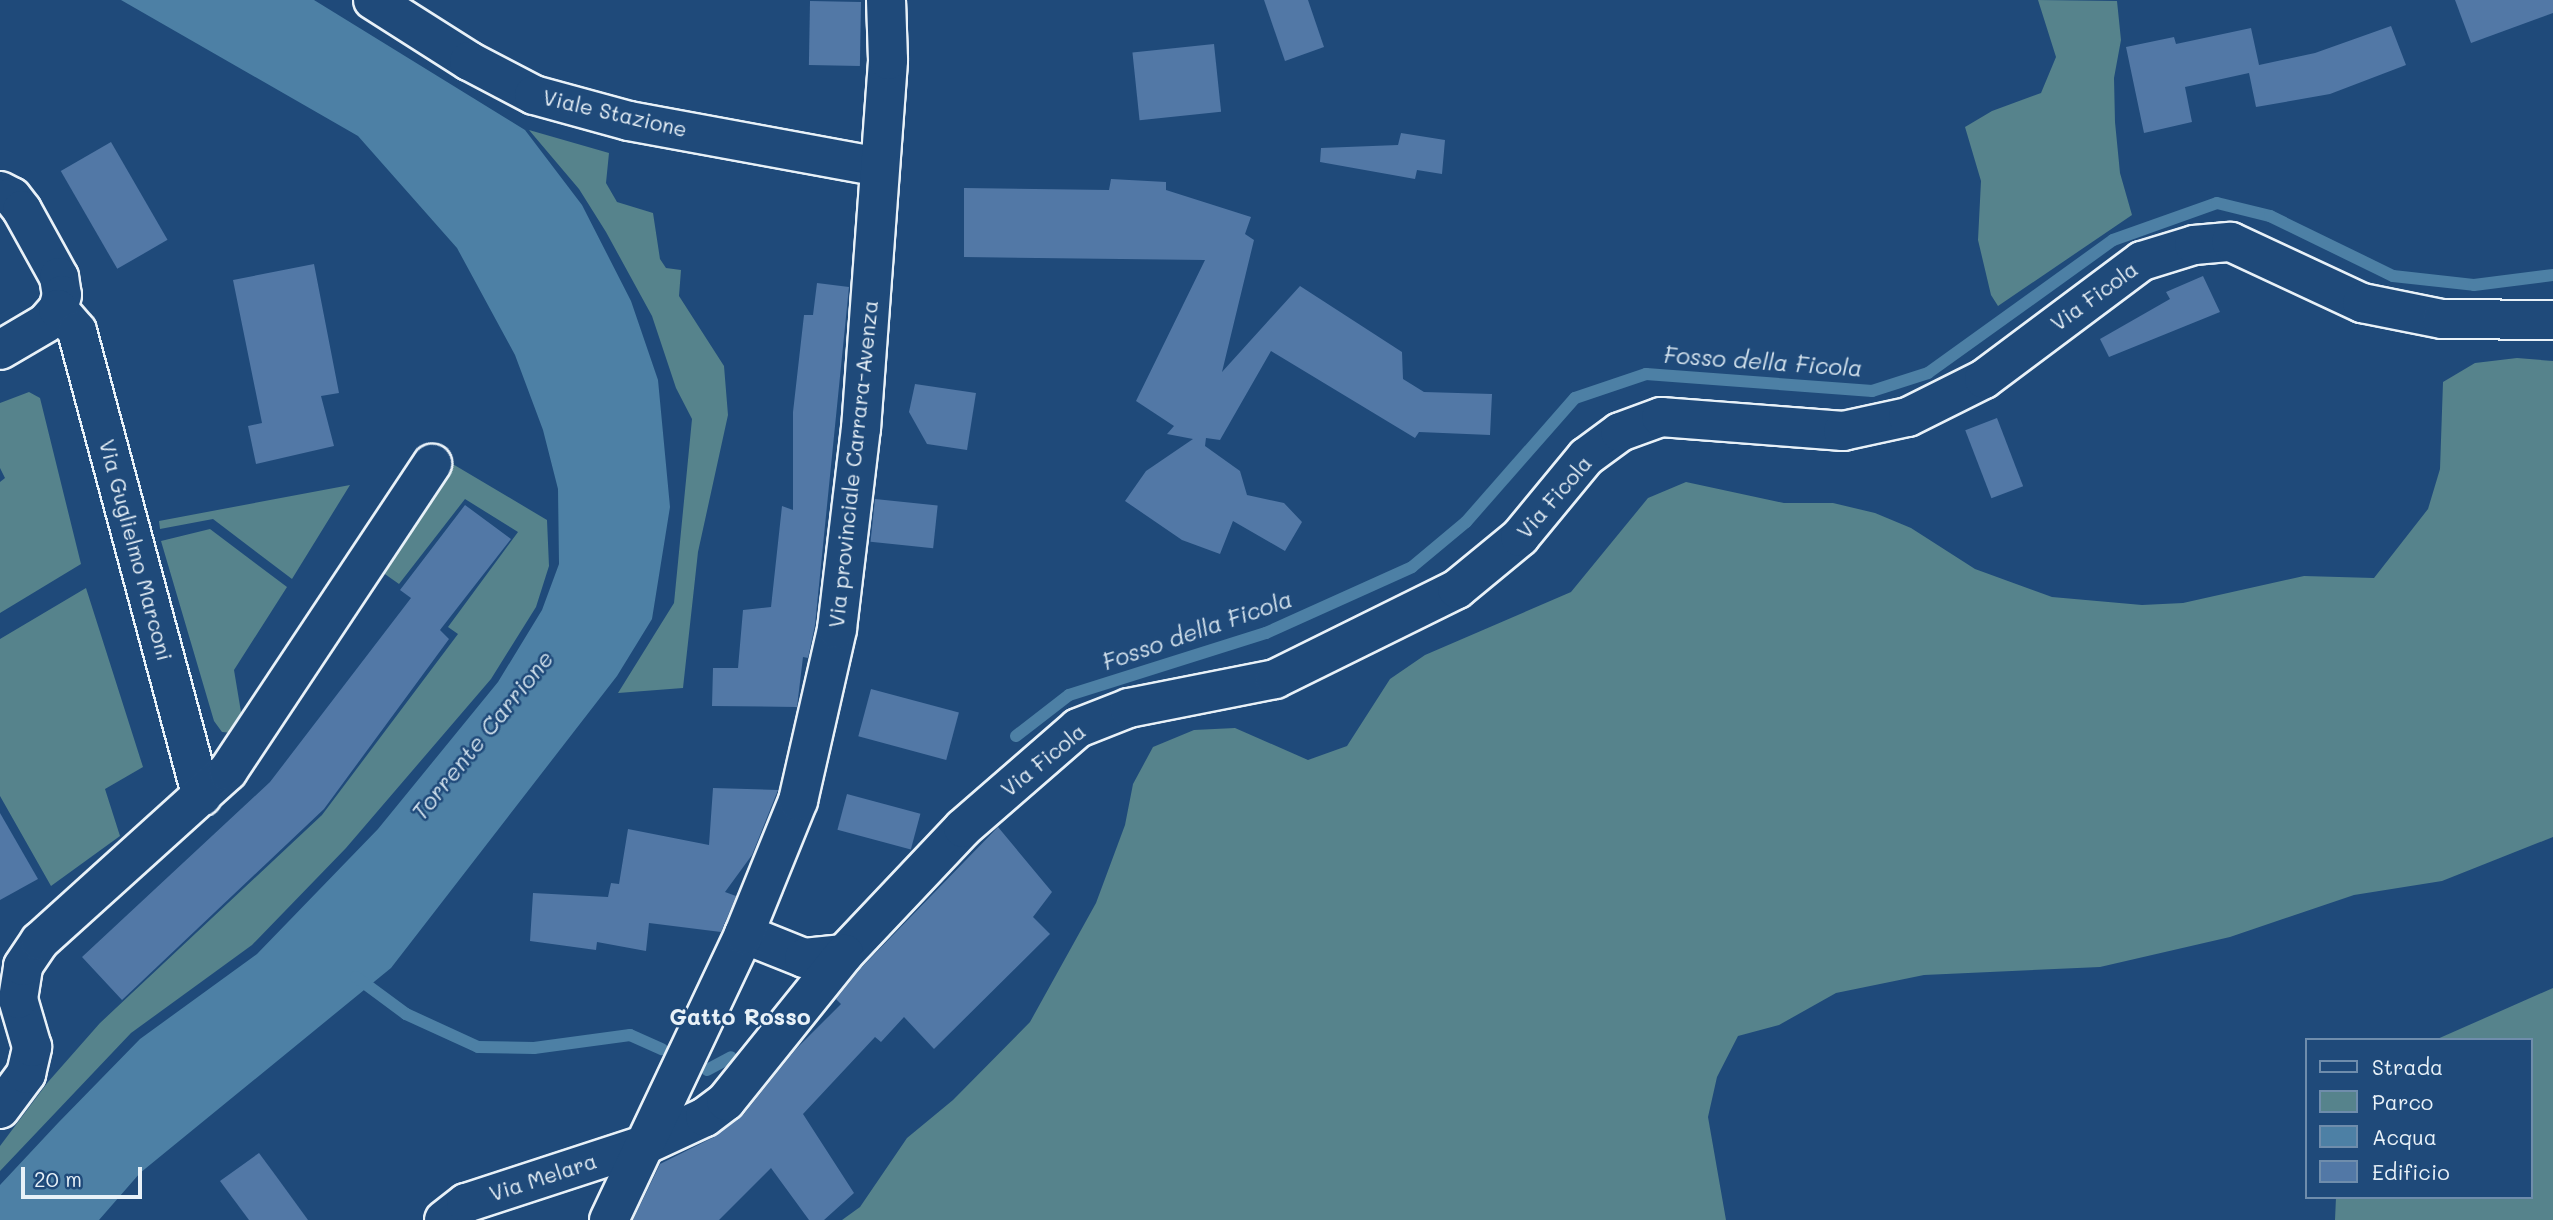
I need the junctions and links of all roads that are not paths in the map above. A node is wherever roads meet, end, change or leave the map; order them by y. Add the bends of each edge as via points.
1 (373, 0) edge
2 (886, 0) edge
3 (879, 167) junction
4 (0, 191) edge
5 (58, 309) junction
6 (2553, 320) edge
7 (0, 350) edge
8 (432, 464) dead end
9 (202, 797) junction
10 (744, 934) junction
11 (844, 954) junction
12 (0, 1029) edge
13 (26, 1074) junction
14 (0, 1109) edge
15 (647, 1144) junction
16 (444, 1220) edge
17 (609, 1220) edge

1 - 3 street, Viale Stazione via 469,61 534,95 629,121
2 - 3 street, Via provinciale Carrara-Avenza via 888,60
3 - 10 street, Via provinciale Carrara-Avenza via 861,429 837,629 798,801
4 - 5 street via 22,210 59,277 62,295
5 - 7 street via 46,323
5 - 9 street, Via Guglielmo Marconi via 77,331
6 - 11 street, Via Ficola via 2442,318 2362,303 2231,242 2194,245 2143,261 1984,379 1908,417 1843,431 1661,417 1620,432 1586,457 1520,537 1457,589 1275,679 1129,708 1078,727 963,828
8 - 9 street via 228,771
9 - 13 street via 40,941 23,966 18,999 32,1047
10 - 11 street via 804,958
10 - 15 street, Via provinciale Carrara-Avenza
11 - 15 street via 726,1101 705,1117
12 - 13 street
13 - 14 street
15 - 16 street, Via Melara via 522,1181 466,1203
15 - 17 street, Via provinciale Carrara-Avenza

